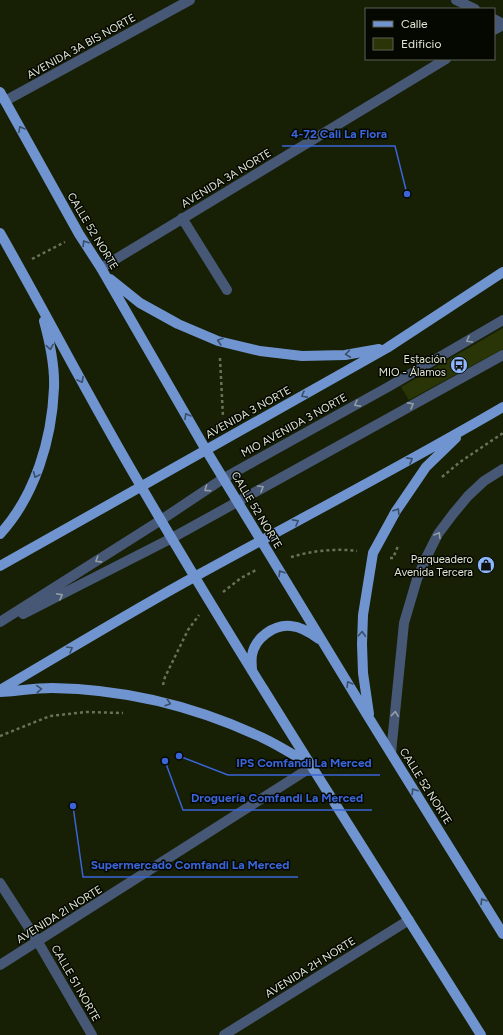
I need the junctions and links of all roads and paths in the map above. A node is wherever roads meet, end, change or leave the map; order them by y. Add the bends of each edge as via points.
1 (190, 0) edge
2 (456, 0) edge
3 (473, 8) edge
4 (444, 60) edge
5 (3, 97) edge
6 (182, 218) junction
7 (0, 233) edge
8 (70, 239) dead end
9 (28, 261) dead end
10 (103, 272) junction
11 (503, 272) edge
12 (227, 290) dead end
13 (42, 309) junction
14 (503, 320) edge
15 (387, 348) junction
16 (503, 355) edge
17 (220, 358) dead end
18 (503, 407) edge
19 (223, 417) dead end
20 (464, 430) junction
21 (503, 433) edge
22 (206, 450) junction
23 (503, 469) edge
24 (224, 478) junction
25 (437, 482) dead end
26 (141, 486) junction
27 (238, 502) junction
28 (161, 520) junction
29 (0, 534) edge
30 (172, 538) junction
31 (262, 541) junction
32 (399, 545) dead end
33 (374, 553) junction
34 (274, 562) junction
35 (0, 566) edge
36 (195, 576) junction
37 (211, 602) junction
38 (0, 622) edge
39 (0, 626) edge
40 (323, 641) junction
41 (252, 672) junction
42 (0, 691) edge
43 (160, 700) junction
44 (126, 714) dead end
45 (369, 718) junction
46 (0, 736) edge
47 (391, 753) junction
48 (313, 766) junction
49 (0, 883) edge
50 (409, 920) junction
51 (503, 934) edge
52 (38, 942) junction
53 (0, 965) edge
54 (92, 1035) edge
55 (224, 1035) edge
56 (481, 1035) edge

1 - 5 street, AVENIDA 3A BIS NORTE
2 - 3 street
4 - 6 street, AVENIDA 3A NORTE
10 -> 5 main road, CALLE 52 NORTE
6 - 10 street, AVENIDA 3A NORTE
6 - 12 street
7 - 13 main road
8 - 9 path
15 -> 10 main road via 345,355 302,356 260,351 218,341 178,324 140,303
22 -> 10 main road, CALLE 52 NORTE
11 - 15 main road, AVENIDA 3 NORTE
13 -> 26 main road
13 -> 29 main road via 51,347 54,386 50,425 41,463 25,498
14 -> 24 street, MIO AVENIDA 3 NORTE
15 -> 22 main road, AVENIDA 3 NORTE
27 -> 16 street
17 - 19 path
18 - 20 main road
31 -> 20 main road
33 -> 20 main road via 396,511 426,467
21 - 25 path via 460,462
22 - 24 main road, CALLE 52 NORTE
22 - 26 main road, AVENIDA 3 NORTE
47 -> 23 street via 404,623 417,579 438,534 453,514 484,481
24 - 27 main road, CALLE 52 NORTE
24 -> 28 street, MIO AVENIDA 3 NORTE
26 - 28 main road
26 - 35 main road, AVENIDA 3 NORTE
27 - 30 street
27 - 31 main road, CALLE 52 NORTE
28 - 30 main road
28 -> 38 street, MIO AVENIDA 3 NORTE
30 - 36 main road
39 -> 30 street
31 - 34 main road, CALLE 52 NORTE
31 - 36 main road
32 - 33 path via 393,558
33 - 34 path via 328,550 302,553
45 -> 33 main road via 362,644 363,615
34 - 37 path via 241,578
40 -> 34 main road, CALLE 52 NORTE
36 - 37 main road
42 -> 36 main road
37 - 41 main road
37 - 43 path via 188,630 165,677
40 - 41 main road via 307,630 290,625 274,629 260,639 252,654
45 -> 40 main road, CALLE 52 NORTE
41 - 48 main road
42 -> 43 main road via 51,688 106,691
43 -> 48 main road via 213,716 265,738
44 - 46 path via 86,712 50,716
45 - 47 main road, CALLE 52 NORTE
51 -> 47 main road, CALLE 52 NORTE
48 - 50 main road
48 - 52 street, AVENIDA 2I NORTE
49 - 52 street, CALLE 51 NORTE
50 - 55 street, AVENIDA 2H NORTE
50 - 56 main road
52 - 53 street, AVENIDA 2I NORTE
52 - 54 street, CALLE 51 NORTE

